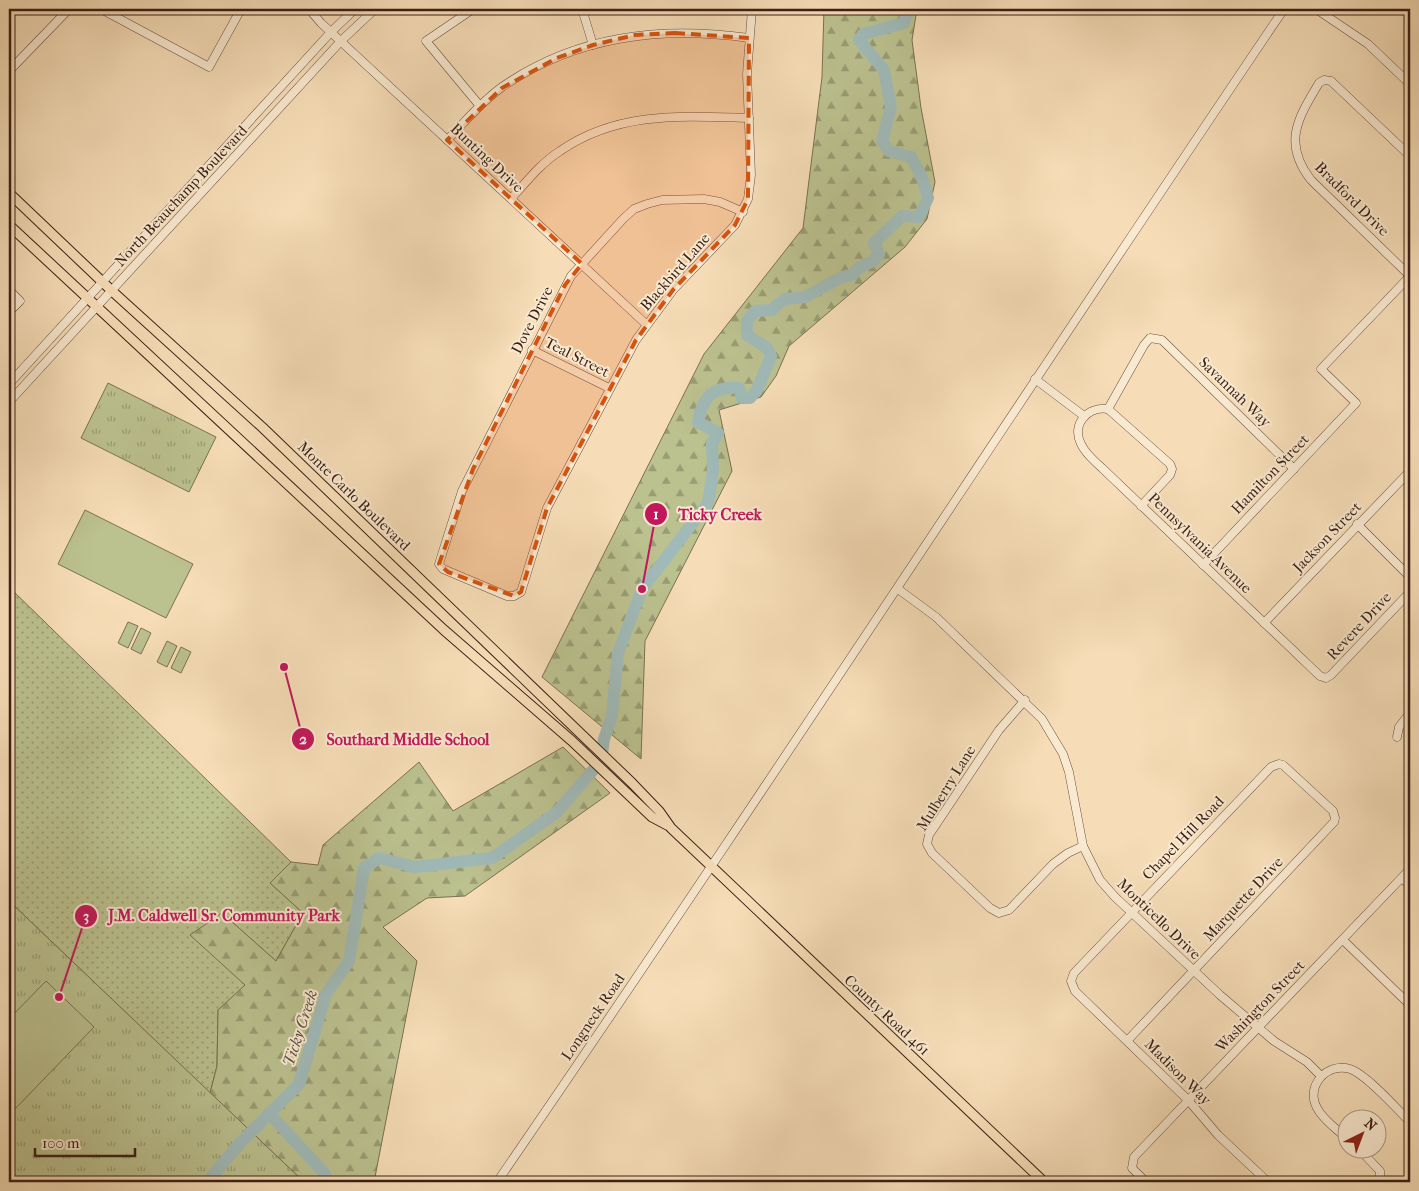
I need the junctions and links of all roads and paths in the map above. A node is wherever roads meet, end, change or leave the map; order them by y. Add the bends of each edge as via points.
1 (68, 9) edge
2 (101, 9) edge
3 (241, 9) edge
4 (310, 9) edge
5 (355, 9) edge
6 (375, 9) edge
7 (473, 9) edge
8 (582, 9) edge
9 (752, 9) edge
10 (1284, 9) edge
11 (1316, 9) edge
12 (331, 32) junction
13 (749, 38) junction
14 (341, 41) junction
15 (593, 45) junction
16 (9, 71) edge
17 (1410, 84) edge
18 (480, 106) junction
19 (749, 118) junction
20 (447, 140) junction
21 (1410, 155) edge
22 (9, 193) edge
23 (511, 199) junction
24 (743, 212) junction
25 (9, 225) edge
26 (582, 264) junction
27 (1410, 276) edge
28 (102, 281) junction
29 (9, 290) edge
30 (112, 291) junction
31 (87, 297) junction
32 (98, 307) junction
33 (9, 312) edge
34 (647, 325) junction
35 (532, 350) junction
36 (1035, 379) junction
37 (9, 384) edge
38 (609, 388) junction
39 (9, 402) edge
40 (1108, 409) junction
41 (1084, 416) junction
42 (1294, 468) junction
43 (1410, 471) edge
44 (1141, 506) junction
45 (1357, 524) junction
46 (1203, 565) junction
47 (1410, 577) edge
48 (898, 589) junction
49 (521, 592) joint
50 (1410, 592) edge
51 (1264, 623) junction
52 (1326, 678) joint
53 (1025, 700) junction
54 (1410, 712) edge
55 (1397, 737) dead end
56 (1336, 818) joint
57 (671, 828) junction
58 (1083, 846) junction
59 (712, 866) junction
60 (1410, 869) edge
61 (1402, 878) junction
62 (1410, 886) edge
63 (1131, 912) junction
64 (1342, 940) junction
65 (1194, 972) junction
66 (1071, 981) joint
67 (1410, 1005) edge
68 (1259, 1027) junction
69 (1127, 1041) junction
70 (1322, 1076) junction
71 (1188, 1100) junction
72 (1410, 1122) edge
73 (1336, 1128) edge
74 (1368, 1158) edge
75 (1381, 1179) edge
76 (497, 1182) edge
77 (1044, 1182) edge
78 (1146, 1182) edge
79 (1268, 1182) edge

1 - 16 street
2 - 3 street via 209,67
4 - 12 street, Bunting Drive
5 - 12 street, North Beauchamp Boulevard
6 - 14 street, North Beauchamp Boulevard
7 - 18 street via 426,41
8 - 15 street
9 - 13 street, Blackbird Lane
10 - 36 street, Longneck Road
11 - 17 street via 1368,44
12 - 14 street, Bunting Drive
12 - 28 street, North Beauchamp Boulevard
13 - 15 street via 714,33 675,33 635,35
13 - 19 street, Blackbird Lane
14 - 20 street, Bunting Drive
14 - 30 street, North Beauchamp Boulevard
15 - 18 street via 526,73
18 - 20 street
19 - 23 street via 676,115 652,117 601,130 559,151
19 - 24 street, Blackbird Lane via 751,175
20 - 23 street, Bunting Drive
21 - 27 street, Bradford Drive via 1331,82 1319,82 1300,114 1295,136 1297,157 1311,180
22 - 28 main road, Monte Carlo Boulevard
23 - 26 street, Bunting Drive
24 - 26 street, Dove Drive via 704,199 662,200 646,204 623,219
24 - 34 street, Blackbird Lane via 735,225 673,290
25 - 31 main road, Monte Carlo Boulevard
26 - 34 street, Bunting Drive
26 - 35 street, Dove Drive via 565,285
27 - 42 street, Hamilton Street via 1321,369 1356,403
28 - 30 main road, Monte Carlo Boulevard
28 - 31 street, North Beauchamp Boulevard
29 - 33 street via 20,301
30 - 32 street, North Beauchamp Boulevard
30 - 57 main road, Monte Carlo Boulevard via 262,427 632,783
31 - 32 main road, Monte Carlo Boulevard
31 - 37 street, North Beauchamp Boulevard
32 - 39 street, North Beauchamp Boulevard
32 - 57 main road, Monte Carlo Boulevard via 444,630 572,741 652,817
34 - 38 street, Blackbird Lane
35 - 38 street, Teal Street
35 - 49 street, Dove Drive via 462,491 439,564 448,572 507,596
36 - 41 street
36 - 48 street, Longneck Road
38 - 49 street, Blackbird Lane via 546,508
40 - 41 street via 1096,409
40 - 42 street, Savannah Way via 1144,345 1150,338 1162,340
40 - 44 street via 1172,469
41 - 44 street, Pennsylvania Avenue via 1079,429 1080,444
42 - 46 street, Hamilton Street
43 - 45 street, Jackson Street
44 - 46 street, Pennsylvania Avenue
45 - 47 street
45 - 51 street, Jackson Street
46 - 51 street, Pennsylvania Avenue
48 - 53 street, Monticello Drive via 936,617
48 - 59 street, Longneck Road
50 - 52 street, Revere Drive
51 - 52 street, Pennsylvania Avenue
53 - 58 street, Monticello Drive via 1042,719 1063,754
53 - 58 street, Mulberry Lane via 999,730 929,835 927,844 932,853 990,908 999,912 1009,910 1062,857
54 - 55 street via 1399,727
56 - 63 street, Chapel Hill Road via 1333,811 1287,767 1279,764 1271,767
56 - 65 street, Marquette Drive
57 - 59 main road, Monte Carlo Boulevard
58 - 63 street, Monticello Drive via 1100,880
59 - 76 street, Longneck Road
59 - 77 main road, County Road 461
60 - 61 street, Washington Street
61 - 62 street
61 - 64 street, Washington Street
63 - 65 street, Monticello Drive
63 - 66 street, Chapel Hill Road via 1074,973
64 - 67 street
64 - 68 street, Washington Street
65 - 68 street, Monticello Drive
65 - 69 street, Marquette Drive
66 - 69 street, Madison Way via 1075,991
68 - 70 street, Monticello Drive
68 - 71 street, Washington Street
69 - 71 street, Madison Way
70 - 72 street via 1342,1068 1356,1072
70 - 73 street via 1315,1088 1315,1104
71 - 78 street, Washington Street via 1134,1157 1134,1171
71 - 79 street, Madison Way via 1218,1135
74 - 75 street via 1378,1168

